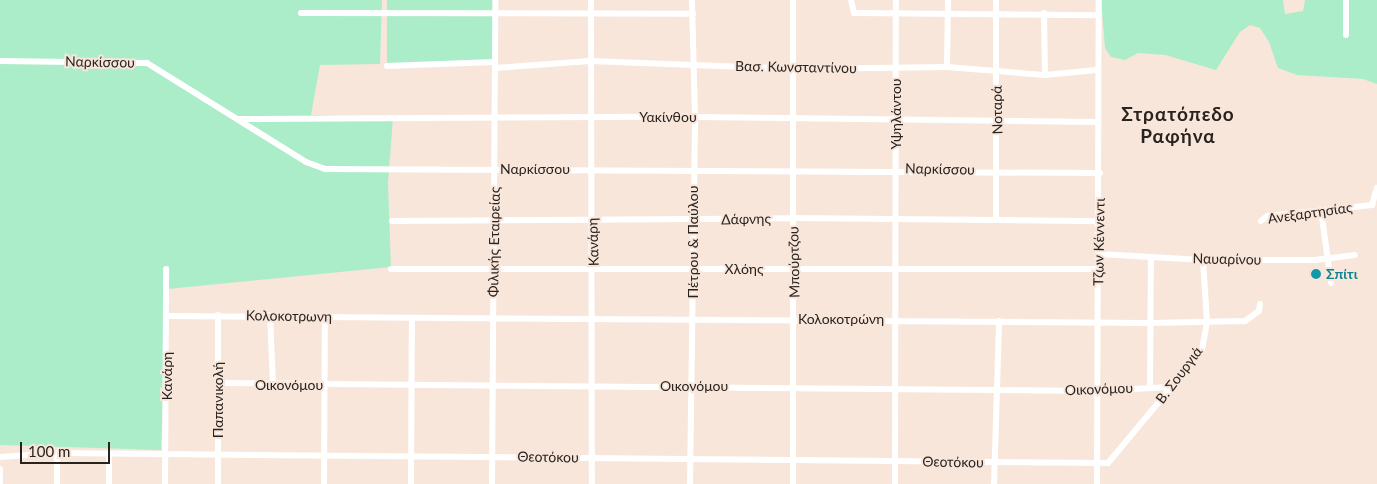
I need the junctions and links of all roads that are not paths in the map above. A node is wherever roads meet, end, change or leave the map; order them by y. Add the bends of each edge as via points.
1 (495, 0) edge
2 (591, 0) edge
3 (692, 0) edge
4 (793, 0) edge
5 (851, 0) edge
6 (896, 0) edge
7 (948, 0) edge
8 (996, 0) edge
9 (1099, 0) edge
10 (1346, 0) edge
11 (496, 11) junction
12 (948, 11) junction
13 (591, 12) junction
14 (896, 12) junction
15 (995, 12) junction
16 (302, 13) dead end
17 (1044, 13) junction
18 (692, 14) junction
19 (1098, 15) junction
20 (1346, 35) dead end
21 (0, 60) edge
22 (590, 60) junction
23 (694, 64) junction
24 (494, 65) junction
25 (387, 66) dead end
26 (947, 67) junction
27 (896, 68) junction
28 (795, 69) junction
29 (996, 69) junction
30 (1097, 70) junction
31 (1045, 75) junction
32 (590, 117) junction
33 (695, 117) junction
34 (494, 118) junction
35 (997, 118) junction
36 (239, 119) junction
37 (796, 119) junction
38 (896, 120) junction
39 (1098, 122) junction
40 (693, 168) junction
41 (795, 168) junction
42 (495, 169) junction
43 (593, 169) junction
44 (895, 169) junction
45 (998, 170) junction
46 (1100, 173) junction
47 (1377, 188) edge
48 (1321, 210) junction
49 (793, 218) junction
50 (494, 219) junction
51 (592, 219) junction
52 (694, 220) junction
53 (895, 220) junction
54 (996, 220) junction
55 (392, 221) dead end
56 (1100, 221) junction
57 (1261, 221) dead end
58 (1099, 254) junction
59 (1355, 255) dead end
60 (1151, 258) junction
61 (1329, 258) junction
62 (1203, 260) junction
63 (166, 269) dead end
64 (391, 269) dead end
65 (494, 269) junction
66 (594, 269) junction
67 (693, 269) junction
68 (792, 269) junction
69 (895, 269) junction
70 (1098, 270) junction
71 (1331, 283) dead end
72 (1260, 304) dead end
73 (218, 315) junction
74 (270, 315) junction
75 (166, 316) junction
76 (325, 316) junction
77 (412, 318) junction
78 (493, 318) junction
79 (894, 319) junction
80 (594, 320) junction
81 (694, 320) junction
82 (795, 320) junction
83 (999, 321) junction
84 (1097, 321) junction
85 (1207, 321) junction
86 (1150, 323) junction
87 (218, 383) junction
88 (273, 385) junction
89 (324, 385) junction
90 (410, 386) junction
91 (493, 386) junction
92 (593, 386) junction
93 (694, 386) junction
94 (792, 387) junction
95 (1150, 387) junction
96 (1170, 387) junction
97 (894, 388) junction
98 (997, 389) junction
99 (1097, 390) junction
100 (57, 453) junction
101 (218, 454) junction
102 (109, 455) junction
103 (165, 456) junction
104 (491, 456) junction
105 (0, 457) edge
106 (324, 458) junction
107 (412, 458) junction
108 (593, 458) junction
109 (691, 460) junction
110 (793, 462) junction
111 (896, 462) junction
112 (994, 463) junction
113 (1097, 464) junction
114 (0, 469) edge
115 (0, 484) edge
116 (57, 484) edge
117 (109, 484) edge
118 (165, 484) edge
119 (218, 484) edge
120 (324, 484) edge
121 (411, 484) edge
122 (492, 484) edge
123 (592, 484) edge
124 (690, 484) edge
125 (793, 484) edge
126 (895, 484) edge
127 (994, 484) edge
128 (1097, 484) edge

1 - 11 street, Φιλικής Εταιρείας
2 - 13 street, Κανάρη
3 - 18 street, Πέτρου & Παύλου
4 - 28 street, Μπούρτζου
5 - 14 street via 852,10
6 - 14 street, Υψηλάντου
7 - 12 street
8 - 15 street, Νοταρά
9 - 19 street, Τζων Κέννεντι
10 - 20 street
11 - 13 street
11 - 16 street
11 - 24 street, Φιλικής Εταιρείας
12 - 14 street
12 - 15 street
12 - 26 street
13 - 18 street
13 - 22 street, Κανάρη
14 - 27 street, Υψηλάντου
15 - 17 street
15 - 29 street, Νοταρά
17 - 19 street
17 - 31 street
18 - 23 street, Πέτρου & Παύλου
19 - 30 street, Τζων Κέννεντι
21 - 36 street, Ναρκίσσου via 147,63
22 - 23 street, Βασ. Κωνσταντίνου
22 - 24 street, Βασ. Κωνσταντίνου
22 - 32 street, Κανάρη
23 - 28 street, Βασ. Κωνσταντίνου
23 - 33 street, Πέτρου & Παύλου
24 - 25 street, Βασ. Κωνσταντίνου
24 - 34 street, Φιλικής Εταιρείας
26 - 27 street, Βασ. Κωνσταντίνου
26 - 29 street, Βασ. Κωνσταντίνου
27 - 28 street, Βασ. Κωνσταντίνου
27 - 38 street, Υψηλάντου
28 - 37 street, Μπούρτζου
29 - 31 street, Βασ. Κωνσταντίνου
29 - 35 street, Νοταρά
30 - 31 street, Βασ. Κωνσταντίνου
30 - 39 street, Τζων Κέννεντι
32 - 33 street, Υακίνθου
32 - 34 street, Υακίνθου
32 - 43 street, Κανάρη
33 - 37 street, Υακίνθου
33 - 40 street, Πέτρου & Παύλου
34 - 36 street, Υακίνθου
34 - 42 street, Φιλικής Εταιρείας
35 - 38 street, Υακίνθου
35 - 39 street, Υακίνθου
35 - 45 street, Νοταρά
36 - 42 street, Ναρκίσσου via 306,162 325,169
37 - 38 street, Υακίνθου
37 - 41 street, Μπούρτζου
38 - 44 street, Υψηλάντου
39 - 46 street, Τζων Κέννεντι
40 - 41 street, Ναρκίσσου
40 - 43 street, Ναρκίσσου
40 - 52 street, Πέτρου & Παύλου
41 - 44 street, Ναρκίσσου
41 - 49 street, Μπούρτζου
42 - 43 street, Ναρκίσσου
42 - 50 street, Φιλικής Εταιρείας
43 - 51 street, Κανάρη
44 - 45 street, Ναρκίσσου
44 - 53 street, Υψηλάντου
45 - 46 street, Ναρκίσσου
45 - 54 street, Νοταρά
46 - 56 street, Τζων Κέννεντι
47 - 48 street, Ανεξαρτησίας via 1372,205
48 - 57 street, Ανεξαρτησίας via 1267,216
48 - 61 street
49 - 52 street, Δάφνης
49 - 53 street, Δάφνης
49 - 68 street, Μπούρτζου
50 - 51 street, Δάφνης
50 - 55 street, Δάφνης
50 - 65 street, Φιλικής Εταιρείας
51 - 52 street, Δάφνης
51 - 66 street, Κανάρη
52 - 67 street, Πέτρου & Παύλου
53 - 54 street, Δάφνης
53 - 69 street, Υψηλάντου
54 - 56 street, Δάφνης
56 - 58 street, Τζων Κέννεντι
58 - 60 street, Ναυαρίνου
58 - 70 street, Τζων Κέννεντι
59 - 61 street, Ναυαρίνου
60 - 62 street, Ναυαρίνου
60 - 86 street
61 - 62 street, Ναυαρίνου
61 - 71 street
62 - 85 street, Β. Σουργιά
63 - 75 street, Κανάρη
64 - 65 street, Χλόης
65 - 66 street, Χλόης
65 - 78 street, Φιλικής Εταιρείας
66 - 67 street, Χλόης
66 - 80 street, Κανάρη
67 - 68 street, Χλόης
67 - 81 street, Πέτρου & Παύλου
68 - 69 street, Χλόης
68 - 82 street, Μπούρτζου
69 - 70 street, Χλόης
69 - 79 street, Υψηλάντου
70 - 84 street, Τζων Κέννεντι
72 - 85 street, Κολοκοτρώνη via 1258,311 1245,321
73 - 74 street, Κολοκοτρωνη
73 - 75 street, Κολοκοτρωνη
73 - 87 street, Παπανικολή
74 - 76 street, Κολοκοτρωνη
74 - 88 street
75 - 103 street, Κανάρη
76 - 77 street, Κολοκοτρωνη
76 - 89 street
77 - 78 street, Κολοκοτρώνη
77 - 90 street
78 - 80 street, Κολοκοτρώνη
78 - 91 street, Φιλικής Εταιρείας
79 - 82 street, Κολοκοτρώνη
79 - 83 street, Κολοκοτρώνη
79 - 97 street, Υψηλάντου
80 - 81 street, Κολοκοτρώνη
80 - 92 street, Κανάρη
81 - 82 street, Κολοκοτρώνη
81 - 93 street, Πέτρου & Παύλου
82 - 94 street, Μπούρτζου
83 - 84 street, Κολοκοτρώνη
83 - 98 street
84 - 86 street, Κολοκοτρώνη
84 - 99 street, Τζων Κέννεντι
85 - 86 street, Κολοκοτρώνη
85 - 96 street, Β. Σουργιά via 1202,350
86 - 95 street
87 - 88 street, Οικονόμου
87 - 101 street, Παπανικολή
88 - 89 street, Οικονόμου
89 - 90 street, Οικονόμου
89 - 106 street
90 - 91 street, Οικονόμου
90 - 107 street
91 - 92 street, Οικονόμου
91 - 104 street, Φιλικής Εταιρείας
92 - 93 street, Οικονόμου
92 - 108 street, Κανάρη
93 - 94 street, Οικονόμου
93 - 109 street, Πέτρου & Παύλου
94 - 97 street, Οικονόμου
94 - 110 street, Μπούρτζου
95 - 96 street, Οικονόμου
95 - 99 street, Οικονόμου
96 - 113 street, Β. Σουργιά via 1110,462
97 - 98 street, Οικονόμου
97 - 111 street, Υψηλάντου
98 - 99 street, Οικονόμου
98 - 112 street
99 - 113 street, Τζων Κέννεντι
100 - 102 street, Θεοτόκου
100 - 105 street, Θεοτόκου
100 - 116 street
101 - 103 street, Θεοτόκου
101 - 106 street, Θεοτόκου
101 - 119 street, Παπανικολή
102 - 103 street, Θεοτόκου
102 - 117 street
103 - 118 street, Κανάρη
104 - 107 street, Θεοτόκου
104 - 108 street, Θεοτόκου
104 - 122 street, Φιλικής Εταιρείας
106 - 107 street, Θεοτόκου
106 - 120 street
107 - 121 street
108 - 109 street, Θεοτόκου
108 - 123 street, Κανάρη
109 - 110 street, Θεοτόκου
109 - 124 street, Πέτρου & Παύλου
110 - 111 street, Θεοτόκου
110 - 125 street, Μπούρτζου
111 - 112 street, Θεοτόκου
111 - 126 street, Υψηλάντου
112 - 113 street, Θεοτόκου
112 - 127 street
113 - 128 street, Τζων Κέννεντι
114 - 115 street

